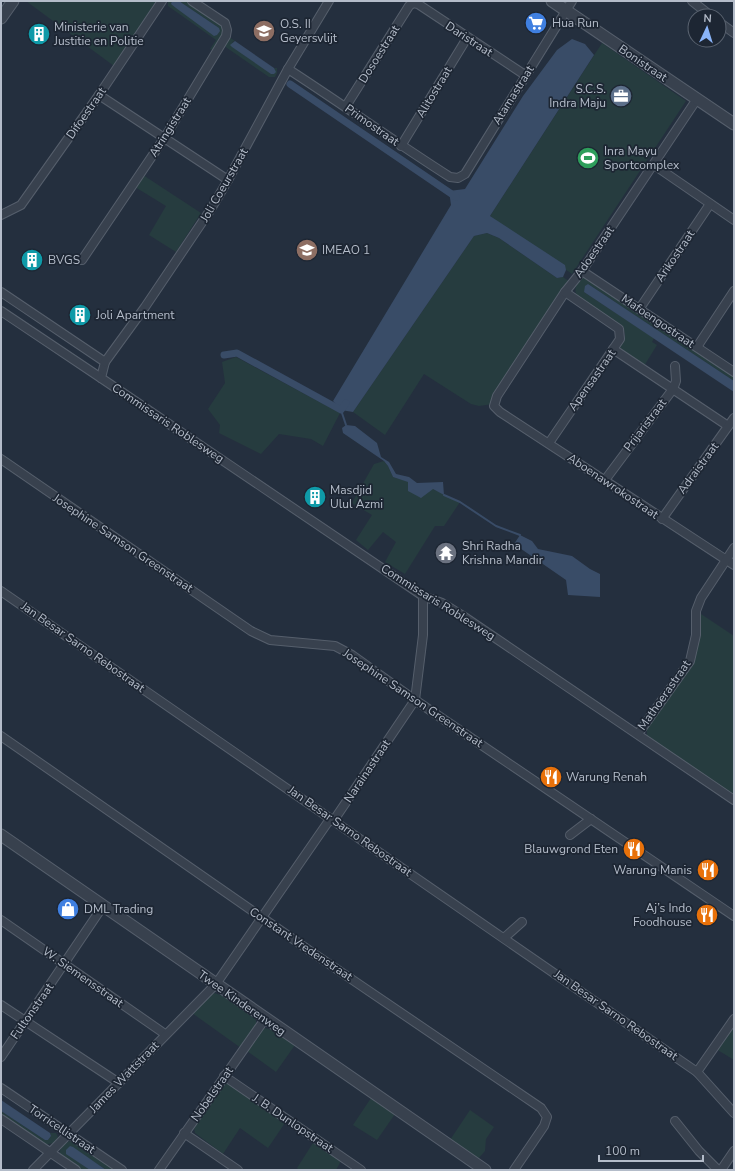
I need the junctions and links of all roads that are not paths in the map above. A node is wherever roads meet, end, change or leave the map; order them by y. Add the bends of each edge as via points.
1 (13, 1) edge
2 (162, 1) edge
3 (192, 1) edge
4 (329, 1) edge
5 (552, 1) edge
6 (692, 1) edge
7 (413, 3) joint
8 (569, 6) edge
9 (701, 8) edge
10 (1, 18) edge
11 (467, 38) junction
12 (288, 69) junction
13 (525, 75) junction
14 (99, 95) junction
15 (697, 99) junction
16 (346, 106) junction
17 (734, 124) edge
18 (165, 137) junction
19 (401, 146) junction
20 (654, 165) junction
21 (458, 178) joint
22 (228, 180) junction
23 (710, 204) junction
24 (1, 215) edge
25 (734, 220) edge
26 (82, 260) dead end
27 (582, 271) junction
28 (734, 291) edge
29 (1, 292) edge
30 (565, 292) junction
31 (640, 308) junction
32 (1, 311) edge
33 (697, 347) junction
34 (613, 349) junction
35 (105, 362) junction
36 (675, 366) dead end
37 (734, 372) edge
38 (101, 378) junction
39 (672, 388) junction
40 (494, 406) joint
41 (734, 418) edge
42 (728, 426) junction
43 (549, 443) junction
44 (1, 459) edge
45 (605, 480) junction
46 (662, 519) junction
47 (734, 548) edge
48 (726, 560) junction
49 (734, 565) edge
50 (1, 591) edge
51 (423, 596) junction
52 (415, 700) junction
53 (638, 734) junction
54 (1, 736) edge
55 (734, 800) edge
56 (591, 819) junction
57 (334, 820) junction
58 (1, 835) edge
59 (570, 835) dead end
60 (103, 906) junction
61 (734, 916) edge
62 (263, 918) junction
63 (1, 920) edge
64 (522, 922) dead end
65 (504, 938) junction
66 (64, 965) junction
67 (216, 984) junction
68 (1, 1005) edge
69 (265, 1019) junction
70 (734, 1019) edge
71 (24, 1022) junction
72 (166, 1034) junction
73 (1, 1057) edge
74 (698, 1072) junction
75 (224, 1076) junction
76 (119, 1083) junction
77 (1, 1088) edge
78 (734, 1113) edge
79 (1, 1119) edge
80 (675, 1121) dead end
81 (184, 1133) junction
82 (68, 1134) junction
83 (734, 1151) edge
84 (51, 1152) junction
85 (33, 1170) edge
86 (76, 1170) edge
87 (122, 1170) edge
88 (159, 1170) edge
89 (238, 1170) edge
90 (361, 1170) edge
91 (485, 1170) edge
92 (514, 1170) edge
93 (718, 1170) edge
94 (721, 1170) edge

1 - 10 street
2 - 14 street, Difoestraat
3 - 18 street, Atringistraat via 225,23 226,36
4 - 12 street, Joli Coeurstraat
5 - 8 street, Bonistraat
6 - 9 street
7 - 11 street, Daristraat
7 - 16 street, Dosoestraat
8 - 13 street, Atamastraat
8 - 15 street, Bonistraat
11 - 13 street, Daristraat
11 - 19 street, Alitostraat
12 - 16 street, Primostraat
12 - 22 street, Joli Coeurstraat
13 - 21 street, Atamastraat via 465,174
14 - 18 street
14 - 24 street, Difoestraat via 21,204
15 - 17 street, Bonistraat
15 - 20 street, Adoestraat
16 - 19 street, Primostraat
18 - 22 street
18 - 26 street, Atringistraat
19 - 21 street, Primostraat via 450,177
20 - 23 street
20 - 27 street, Adoestraat
22 - 35 street, Joli Coeurstraat via 174,265
23 - 25 street
23 - 31 street, Arikostraat
27 - 30 street, Adoestraat
27 - 31 street, Mafoengostraat
28 - 33 street
29 - 35 street
30 - 34 street, Apensastraat via 619,329 620,338
30 - 40 street, Adoestraat via 497,396
31 - 33 street, Mafoengostraat
32 - 38 street, Commissaris Roblesweg
33 - 37 street, Mafoengostraat
34 - 39 street
34 - 43 street, Apensastraat
35 - 38 street, Commissaris Roblesweg
36 - 39 street, Prijaristraat via 676,381
38 - 51 street, Commissaris Roblesweg
39 - 42 street
39 - 45 street, Prijaristraat
40 - 43 street, Aboenawrokostraat
41 - 42 street, Adraistraat
42 - 46 street, Adraistraat
43 - 45 street, Aboenawrokostraat
44 - 52 street, Josephine Samson Greenstraat via 250,631 270,640 335,646 352,655
45 - 46 street, Aboenawrokostraat
46 - 48 street, Aboenawrokostraat
47 - 48 street, Mathoerastraat
48 - 49 street, Aboenawrokostraat
48 - 53 street, Mathoerastraat via 701,598 696,611 696,635 690,661
50 - 57 street, Jan Besar Sarno Rebostraat
51 - 52 street, Narainastraat via 423,635
51 - 53 street, Commissaris Roblesweg via 442,603 463,616
52 - 56 street, Josephine Samson Greenstraat
52 - 57 street, Narainastraat
53 - 55 street, Commissaris Roblesweg
54 - 62 street, Constant Vredenstraat
56 - 59 street
56 - 61 street, Josephine Samson Greenstraat
57 - 62 street, Narainastraat via 328,822
57 - 65 street, Jan Besar Sarno Rebostraat
58 - 60 street, Twee Kinderenweg
60 - 66 street, Fultonstraat
60 - 67 street, Twee Kinderenweg
62 - 67 street, Narainastraat
62 - 92 street, Constant Vredenstraat via 541,1108 547,1117 544,1126
63 - 66 street, W. Siemensstraat
64 - 65 street
65 - 74 street, Jan Besar Sarno Rebostraat
66 - 71 street, Fultonstraat
66 - 72 street, W. Siemensstraat
67 - 69 street, Twee Kinderenweg
67 - 72 street, James Wattstraat
68 - 71 street
69 - 75 street, Nobelstraat
69 - 91 street, Twee Kinderenweg
70 - 74 street
71 - 73 street, Fultonstraat
71 - 76 street
72 - 76 street, James Wattstraat
74 - 78 street, Jan Besar Sarno Rebostraat
75 - 81 street, Nobelstraat
75 - 90 street, J. B. Dunlopstraat
76 - 82 street, James Wattstraat
77 - 82 street, Torricellistraat
79 - 84 street
80 - 93 street
81 - 88 street, Nobelstraat
81 - 89 street
82 - 84 street, James Wattstraat
82 - 87 street, Torricellistraat
83 - 94 street
84 - 85 street, James Wattstraat
84 - 86 street

